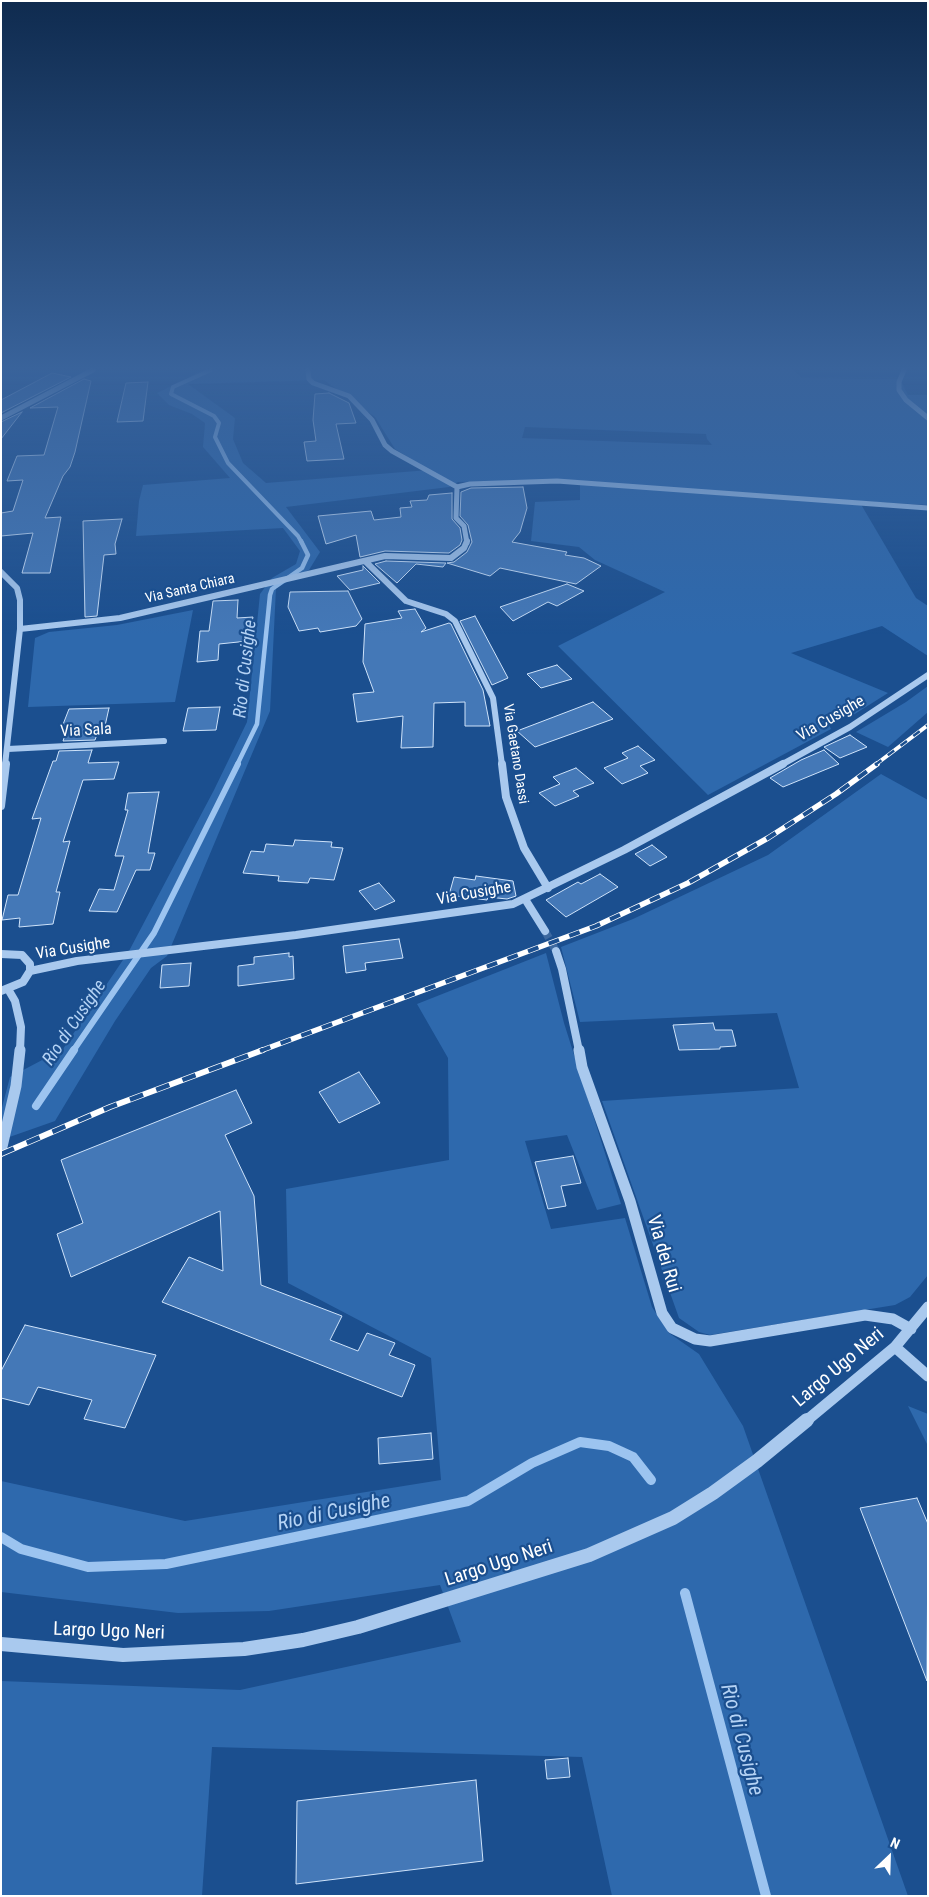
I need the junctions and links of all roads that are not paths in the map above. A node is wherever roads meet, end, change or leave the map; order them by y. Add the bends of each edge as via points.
1 (406, 459) edge
2 (457, 487) junction
3 (928, 508) edge
4 (365, 562) junction
5 (1, 572) edge
6 (301, 576) joint
7 (266, 584) joint
8 (20, 629) junction
9 (928, 674) edge
10 (164, 741) dead end
11 (8, 749) junction
12 (1, 806) edge
13 (548, 888) junction
14 (526, 899) junction
15 (545, 931) tunnel mouth
16 (556, 951) tunnel mouth
17 (1, 954) edge
18 (30, 971) junction
19 (5, 990) edge
20 (1, 1151) edge
21 (928, 1307) edge
22 (911, 1329) junction
23 (894, 1347) junction
24 (928, 1376) edge
25 (1, 1644) edge

1 - 2 street
2 - 3 street via 557,481
2 - 4 street via 456,518 464,526 467,538 466,546 456,556 444,559 398,555
4 - 6 street, Via Santa Chiara
4 - 13 street, Via Gaetano Dassi via 406,600 446,614 455,621 493,698 506,797 524,848
5 - 8 street via 19,593
6 - 7 street, Via Santa Chiara
7 - 8 street, Via Santa Chiara via 120,618
8 - 11 street
9 - 13 street, Via Cusighe via 850,727
10 - 11 street, Via Sala
11 - 12 street
13 - 14 street, Via Cusighe
14 - 15 street
14 - 18 street, Via Cusighe via 444,916 77,961
16 - 22 street, Via dei Rui via 582,1067 630,1201 662,1313 672,1328 695,1339 710,1341 865,1315 893,1319
17 - 18 street via 22,955 28,959
18 - 19 street via 22,982
19 - 20 street via 15,1001 20,1036 16,1086
21 - 22 street, Largo Ugo Neri
22 - 23 street, Largo Ugo Neri
23 - 24 street
23 - 25 street, Largo Ugo Neri via 757,1461 713,1493 673,1518 589,1555 358,1627 244,1649 123,1655

